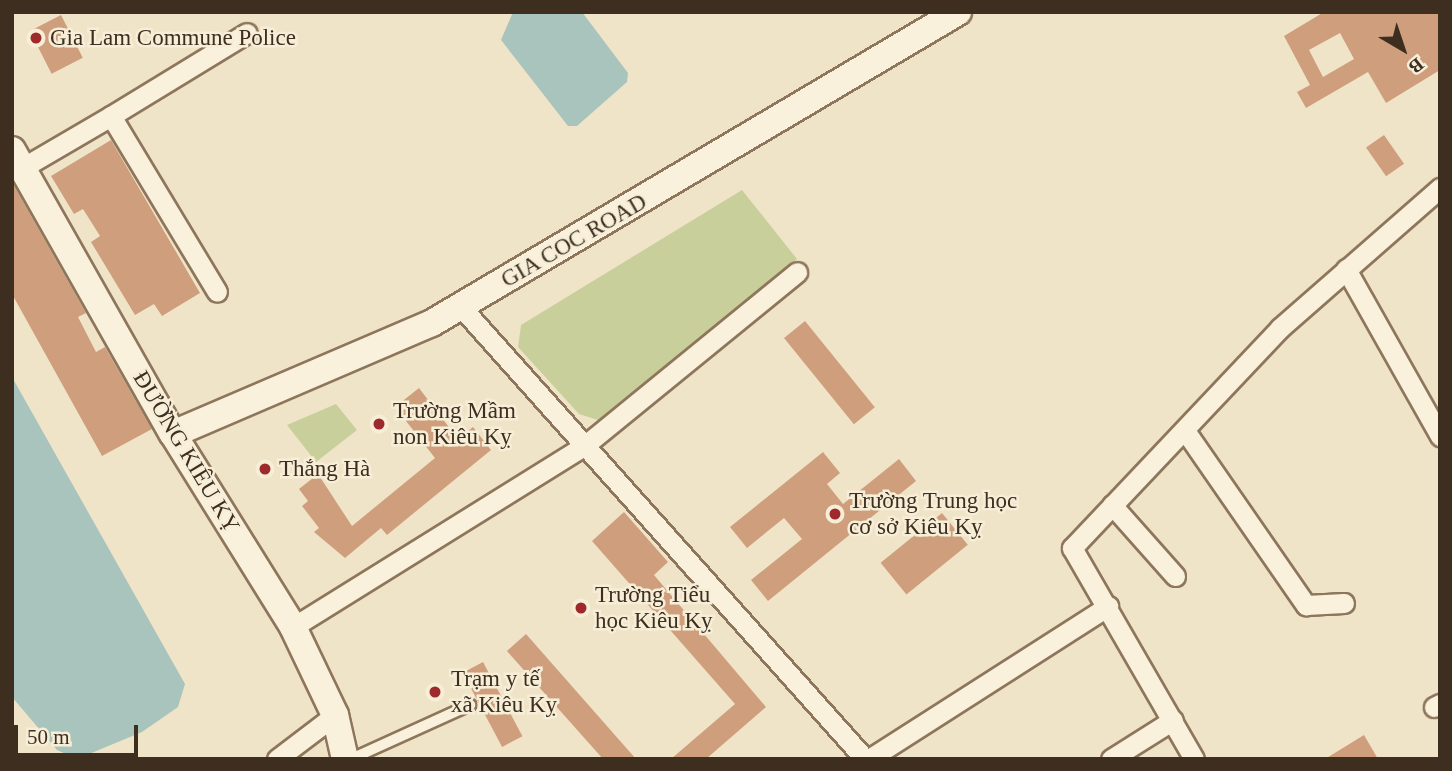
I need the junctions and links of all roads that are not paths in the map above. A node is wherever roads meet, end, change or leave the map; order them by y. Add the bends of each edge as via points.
1 (943, 16) edge
2 (247, 33) dead end
3 (111, 116) junction
4 (17, 159) edge
5 (1440, 188) edge
6 (1346, 269) junction
7 (797, 272) dead end
8 (217, 292) dead end
9 (461, 307) junction
10 (1186, 432) junction
11 (173, 434) junction
12 (1440, 436) edge
13 (584, 446) junction
14 (1112, 505) junction
15 (1175, 576) dead end
16 (1344, 603) dead end
17 (1108, 606) junction
18 (293, 627) junction
19 (470, 705) dead end
20 (335, 715) junction
21 (1173, 720) junction
22 (277, 759) edge
23 (345, 759) edge
24 (351, 759) edge
25 (867, 759) edge
26 (1111, 759) edge
27 (1194, 759) edge

1 - 9 street, GIA COC ROAD
2 - 3 street
3 - 4 street
3 - 8 street
4 - 11 street, ĐƯỜNG KIÊU KỴ
5 - 6 street
6 - 10 street via 1280,328
6 - 12 street
7 - 13 street
9 - 11 street, GIA COC ROAD
9 - 13 street
10 - 14 street
10 - 16 street via 1306,604
11 - 18 street, ĐƯỜNG KIÊU KỴ
13 - 18 street
13 - 25 street
14 - 15 street
14 - 17 street via 1072,548
17 - 21 street
17 - 25 street
18 - 20 street, ĐƯỜNG KIÊU KỴ
19 - 24 lane
20 - 22 street
20 - 23 street, ĐƯỜNG KIÊU KỴ
21 - 26 street
21 - 27 street

